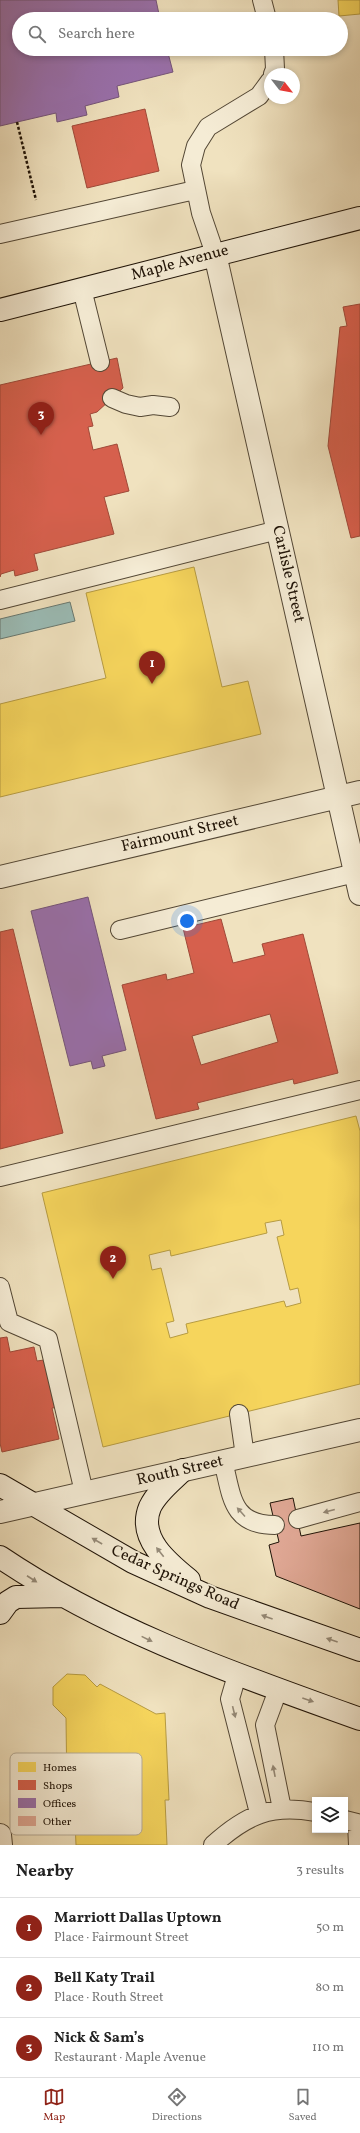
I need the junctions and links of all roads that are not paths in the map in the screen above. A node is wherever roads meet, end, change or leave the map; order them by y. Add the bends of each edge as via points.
1 (262, 0) edge
2 (265, 12) edge
3 (274, 56) edge
4 (275, 68) edge
5 (264, 89) edge
6 (195, 190) junction
7 (360, 218) edge
8 (0, 234) edge
9 (215, 254) junction
10 (82, 288) junction
11 (0, 310) edge
12 (100, 362) dead end
13 (112, 398) dead end
14 (170, 407) dead end
15 (278, 530) junction
16 (0, 600) edge
17 (360, 792) edge
18 (338, 797) junction
19 (355, 874) junction
20 (0, 877) edge
21 (360, 894) edge
22 (120, 930) dead end
23 (360, 1090) edge
24 (0, 1177) edge
25 (0, 1287) edge
26 (239, 1414) dead end
27 (360, 1430) edge
28 (245, 1456) junction
29 (223, 1461) junction
30 (183, 1470) junction
31 (0, 1485) edge
32 (84, 1492) junction
33 (360, 1502) edge
34 (33, 1504) junction
35 (0, 1512) edge
36 (298, 1519) dead end
37 (275, 1525) dead end
38 (0, 1557) edge
39 (62, 1596) junction
40 (210, 1597) junction
41 (0, 1613) edge
42 (360, 1650) edge
43 (237, 1675) junction
44 (278, 1690) junction
45 (360, 1719) edge
46 (282, 1809) junction
47 (312, 1811) edge
48 (259, 1813) junction
49 (348, 1821) edge
50 (213, 1845) edge
51 (358, 1845) edge

1 - 2 lane
3 - 4 lane
5 - 6 lane via 259,96 208,127 196,146 191,165
6 - 8 lane
6 - 9 lane
7 - 9 main road, Maple Avenue
9 - 10 main road, Maple Avenue
9 - 15 main road, Carlisle Street
10 - 11 main road, Maple Avenue
10 - 12 lane
13 - 14 lane via 140,407
15 - 16 lane
15 - 18 main road, Carlisle Street
17 - 18 main road, Fairmount Street
18 - 19 main road, Carlisle Street
18 - 20 main road, Fairmount Street
19 - 21 main road, Carlisle Street
19 - 22 lane
23 - 24 lane
25 - 32 lane via 9,1322 48,1339
26 - 28 lane
27 - 28 main road, Routh Street
28 - 29 main road, Routh Street
29 - 30 main road, Routh Street
37 -> 29 lane via 258,1525 240,1513 235,1506
30 - 32 main road, Routh Street
40 -> 30 main road via 169,1564 149,1537 150,1506 160,1492
31 - 34 main road, Cedar Springs Road
32 - 34 main road, Routh Street
33 -> 36 lane
34 - 35 main road, Routh Street
40 -> 34 main road, Cedar Springs Road via 133,1562
38 -> 39 main road
39 - 41 main road via 16,1597 8,1602
39 -> 43 main road via 160,1645
42 -> 40 main road, Cedar Springs Road
43 - 44 main road
43 -> 48 lane via 230,1699
44 -> 45 main road
46 -> 44 lane via 265,1725
46 - 47 lane
46 - 48 lane
48 - 50 lane via 231,1829
49 - 51 lane via 357,1823

